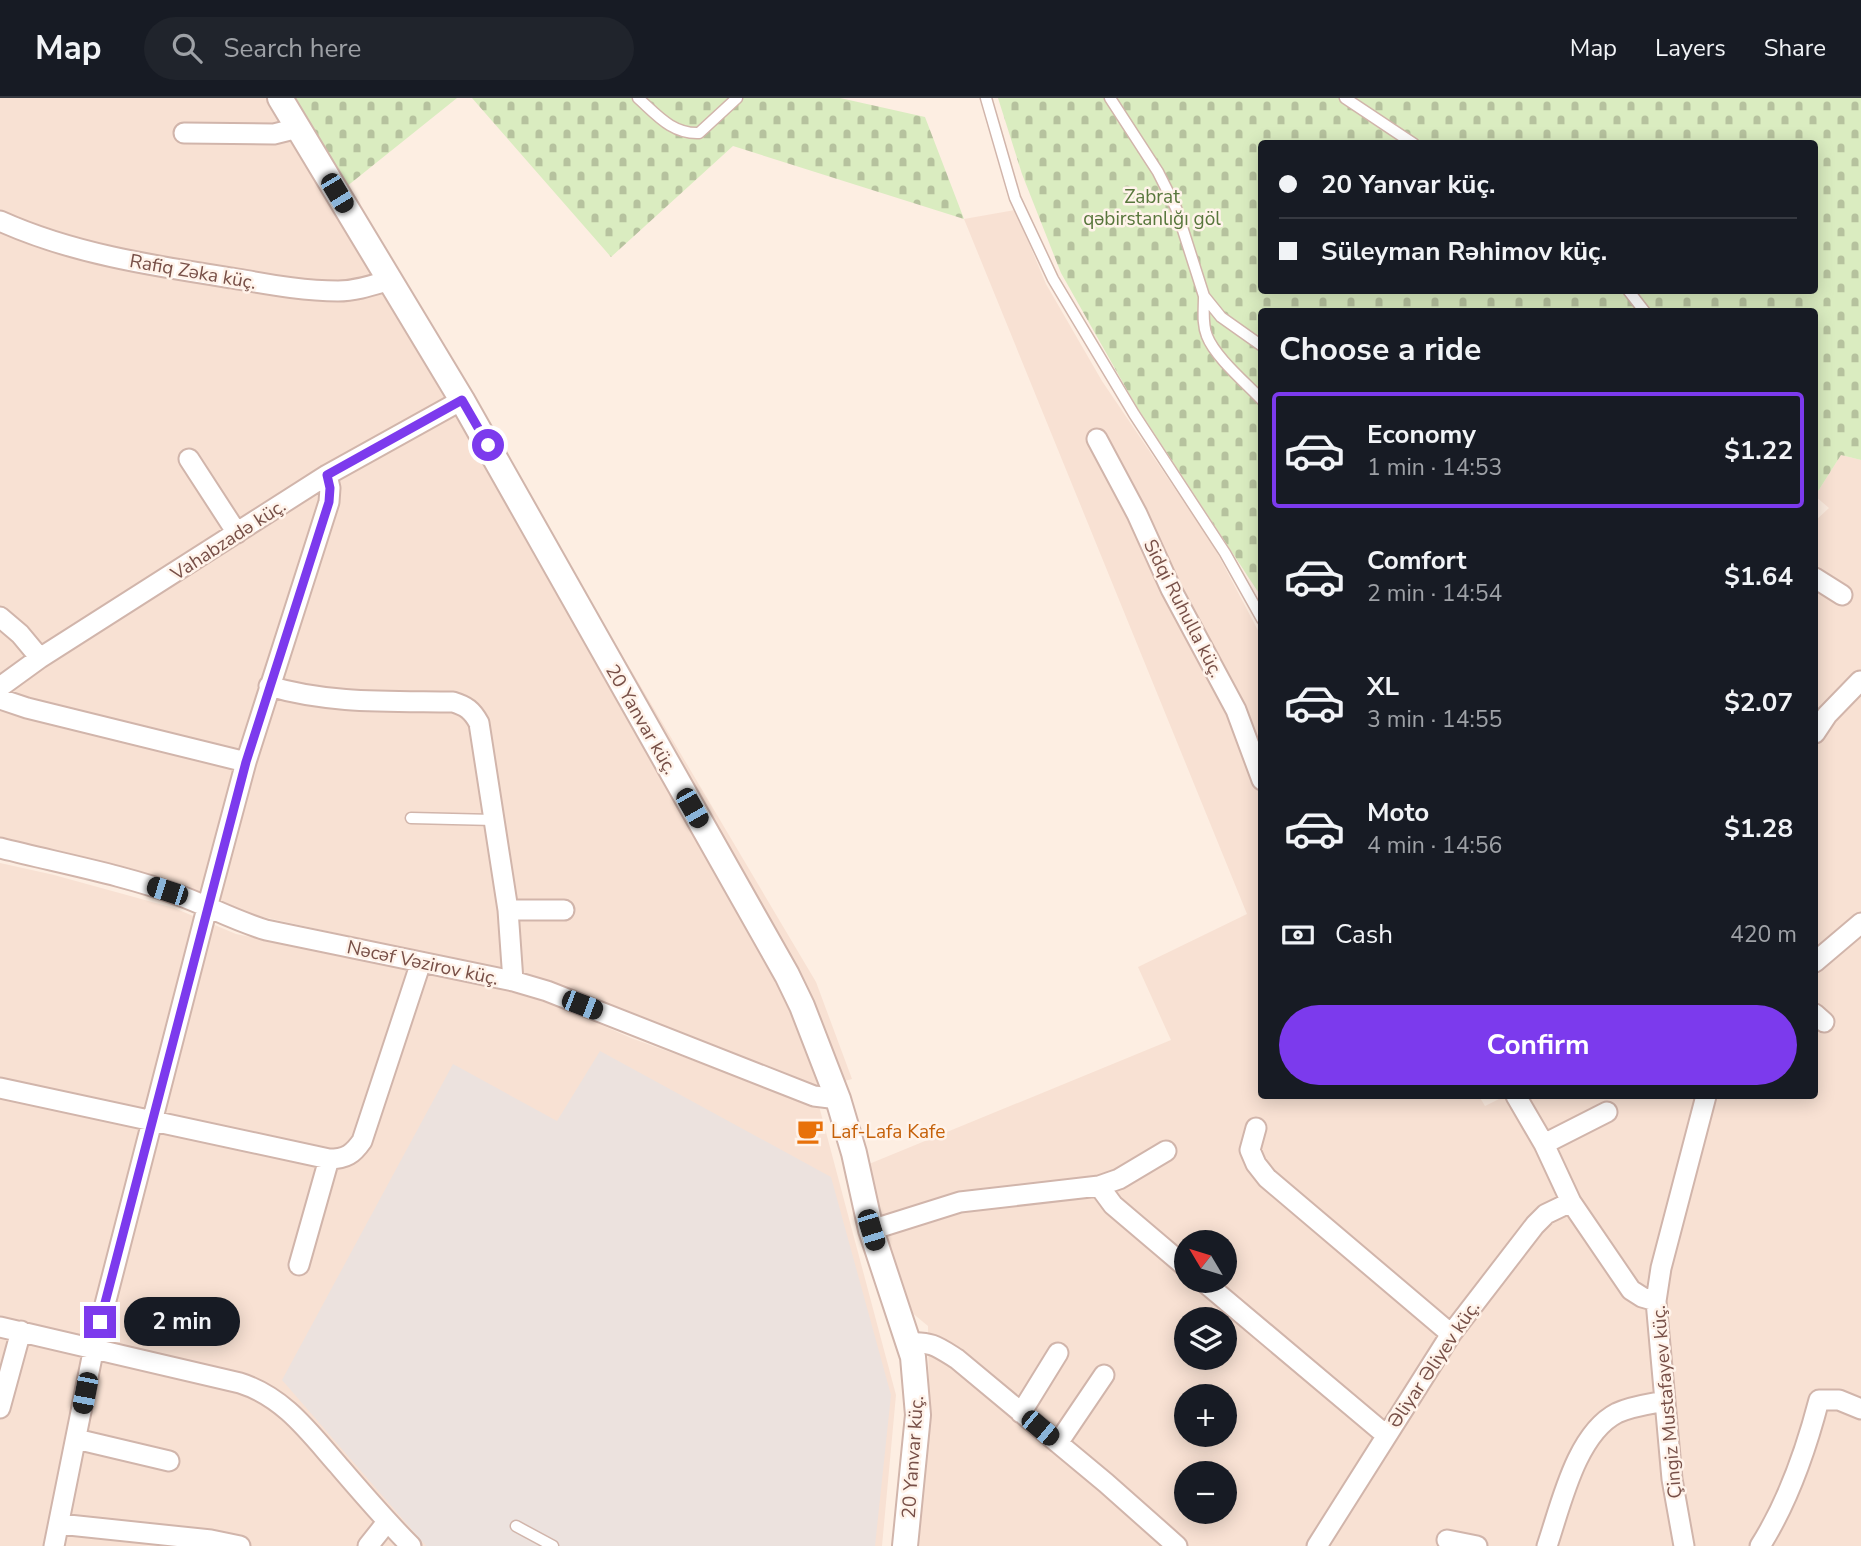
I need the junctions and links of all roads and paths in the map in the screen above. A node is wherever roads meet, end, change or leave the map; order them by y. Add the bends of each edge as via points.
1 (280, 98) edge
2 (638, 98) edge
3 (737, 98) edge
4 (985, 98) edge
5 (1110, 98) edge
6 (1345, 98) edge
7 (298, 128) junction
8 (184, 133) dead end
9 (1408, 140) edge
10 (0, 221) edge
11 (390, 280) junction
12 (1631, 294) edge
13 (1204, 296) junction
14 (1642, 308) edge
15 (1258, 343) edge
16 (1258, 396) edge
17 (462, 400) junction
18 (1097, 439) dead end
19 (189, 459) dead end
20 (327, 475) junction
21 (237, 533) junction
22 (1818, 580) edge
23 (1842, 595) dead end
24 (1258, 612) edge
25 (0, 617) edge
26 (40, 659) junction
27 (1860, 681) edge
28 (0, 687) edge
29 (269, 687) junction
30 (0, 699) edge
31 (1818, 728) edge
32 (246, 762) junction
33 (1258, 769) edge
34 (411, 818) dead end
35 (494, 820) junction
36 (0, 848) edge
37 (207, 908) junction
38 (508, 910) junction
39 (564, 910) dead end
40 (1861, 923) edge
41 (1818, 959) edge
42 (421, 962) junction
43 (513, 981) junction
44 (0, 1088) edge
45 (838, 1099) junction
46 (1518, 1099) edge
47 (1705, 1099) edge
48 (1607, 1112) dead end
49 (153, 1120) junction
50 (1256, 1128) dead end
51 (1544, 1144) junction
52 (1166, 1151) dead end
53 (329, 1159) junction
54 (1099, 1186) junction
55 (1570, 1202) junction
56 (871, 1230) junction
57 (1174, 1257) edge
58 (299, 1265) dead end
59 (1217, 1293) edge
60 (1656, 1301) junction
61 (0, 1327) edge
62 (20, 1331) junction
63 (1451, 1334) junction
64 (908, 1343) junction
65 (94, 1347) junction
66 (1058, 1353) dead end
67 (1104, 1375) dead end
68 (1665, 1401) junction
69 (0, 1408) edge
70 (1861, 1409) edge
71 (1021, 1413) junction
72 (1386, 1435) junction
73 (76, 1439) junction
74 (1058, 1443) junction
75 (169, 1461) dead end
76 (387, 1522) junction
77 (59, 1524) junction
78 (516, 1526) dead end
79 (1447, 1540) dead end
80 (54, 1546) edge
81 (240, 1546) edge
82 (368, 1546) edge
83 (411, 1546) edge
84 (553, 1546) edge
85 (905, 1546) edge
86 (1177, 1546) edge
87 (1317, 1546) edge
88 (1477, 1546) edge
89 (1547, 1546) edge
90 (1684, 1546) edge
91 (1760, 1546) edge

1 - 7 street, 20 Yanvar küç.
2 - 3 lane via 671,128 685,134 699,133
4 - 24 lane via 1015,198 1053,279 1127,403 1226,553
5 - 13 lane via 1176,208
6 - 9 lane
7 - 8 street via 274,134
7 - 11 street, 20 Yanvar küç.
10 - 11 street, Rafiq Zəka küç. via 145,265 295,288 339,291
11 - 17 street, 20 Yanvar küç.
12 - 14 lane
13 - 15 lane via 1221,317
13 - 16 lane via 1207,337
17 - 20 street, Vahabzadə küç.
17 - 45 street, 20 Yanvar küç. via 787,975
18 - 33 street, Sidqi Ruhulla küç. via 1236,709
19 - 21 street
20 - 21 street, Vahabzadə küç.
20 - 29 street via 330,488 325,518
21 - 26 street, Vahabzadə küç.
22 - 23 street
25 - 26 street
26 - 28 street, Vahabzadə küç.
27 - 31 street
29 - 32 street
29 - 35 street via 329,699 465,705 479,723
30 - 32 street
32 - 37 street
34 - 35 lane
35 - 38 street
36 - 37 street, Nəcəf Vəzirov küç. via 153,887
37 - 42 street, Nəcəf Vəzirov küç. via 266,930
37 - 49 street
38 - 39 street
38 - 43 street
40 - 41 street
42 - 43 street, Nəcəf Vəzirov küç.
42 - 53 street via 362,1141 354,1153
43 - 45 street, Nəcəf Vəzirov küç. via 814,1096
44 - 49 street
45 - 56 street, 20 Yanvar küç.
46 - 51 street
47 - 60 street, Çingiz Mustafayev küç. via 1666,1245
48 - 51 street
49 - 53 street
49 - 65 street
50 - 63 street via 1250,1150 1267,1178
51 - 55 street
52 - 54 street via 1119,1180
53 - 58 street
54 - 56 street via 960,1202
54 - 57 street via 1113,1205
55 - 60 street via 1631,1290
55 - 63 street, Əliyar Əliyev küç. via 1535,1225
56 - 64 street, 20 Yanvar küç.
59 - 72 street
60 - 68 street, Çingiz Mustafayev küç.
61 - 62 street
62 - 65 street
62 - 69 street
63 - 72 street, Əliyar Əliyev küç.
64 - 71 street via 937,1346
64 - 85 street, 20 Yanvar küç. via 916,1374 918,1415
65 - 73 street
65 - 76 street via 268,1394 291,1411
66 - 71 street
67 - 74 street
68 - 89 street via 1617,1413 1600,1425 1577,1460
68 - 90 street, Çingiz Mustafayev küç.
70 - 91 street via 1839,1400 1819,1400 1778,1517
71 - 74 street
72 - 87 street, Əliyar Əliyev küç.
73 - 75 street
73 - 77 street
74 - 86 street
76 - 82 street
76 - 83 street
77 - 80 street
77 - 81 street
78 - 84 lane
79 - 88 street

